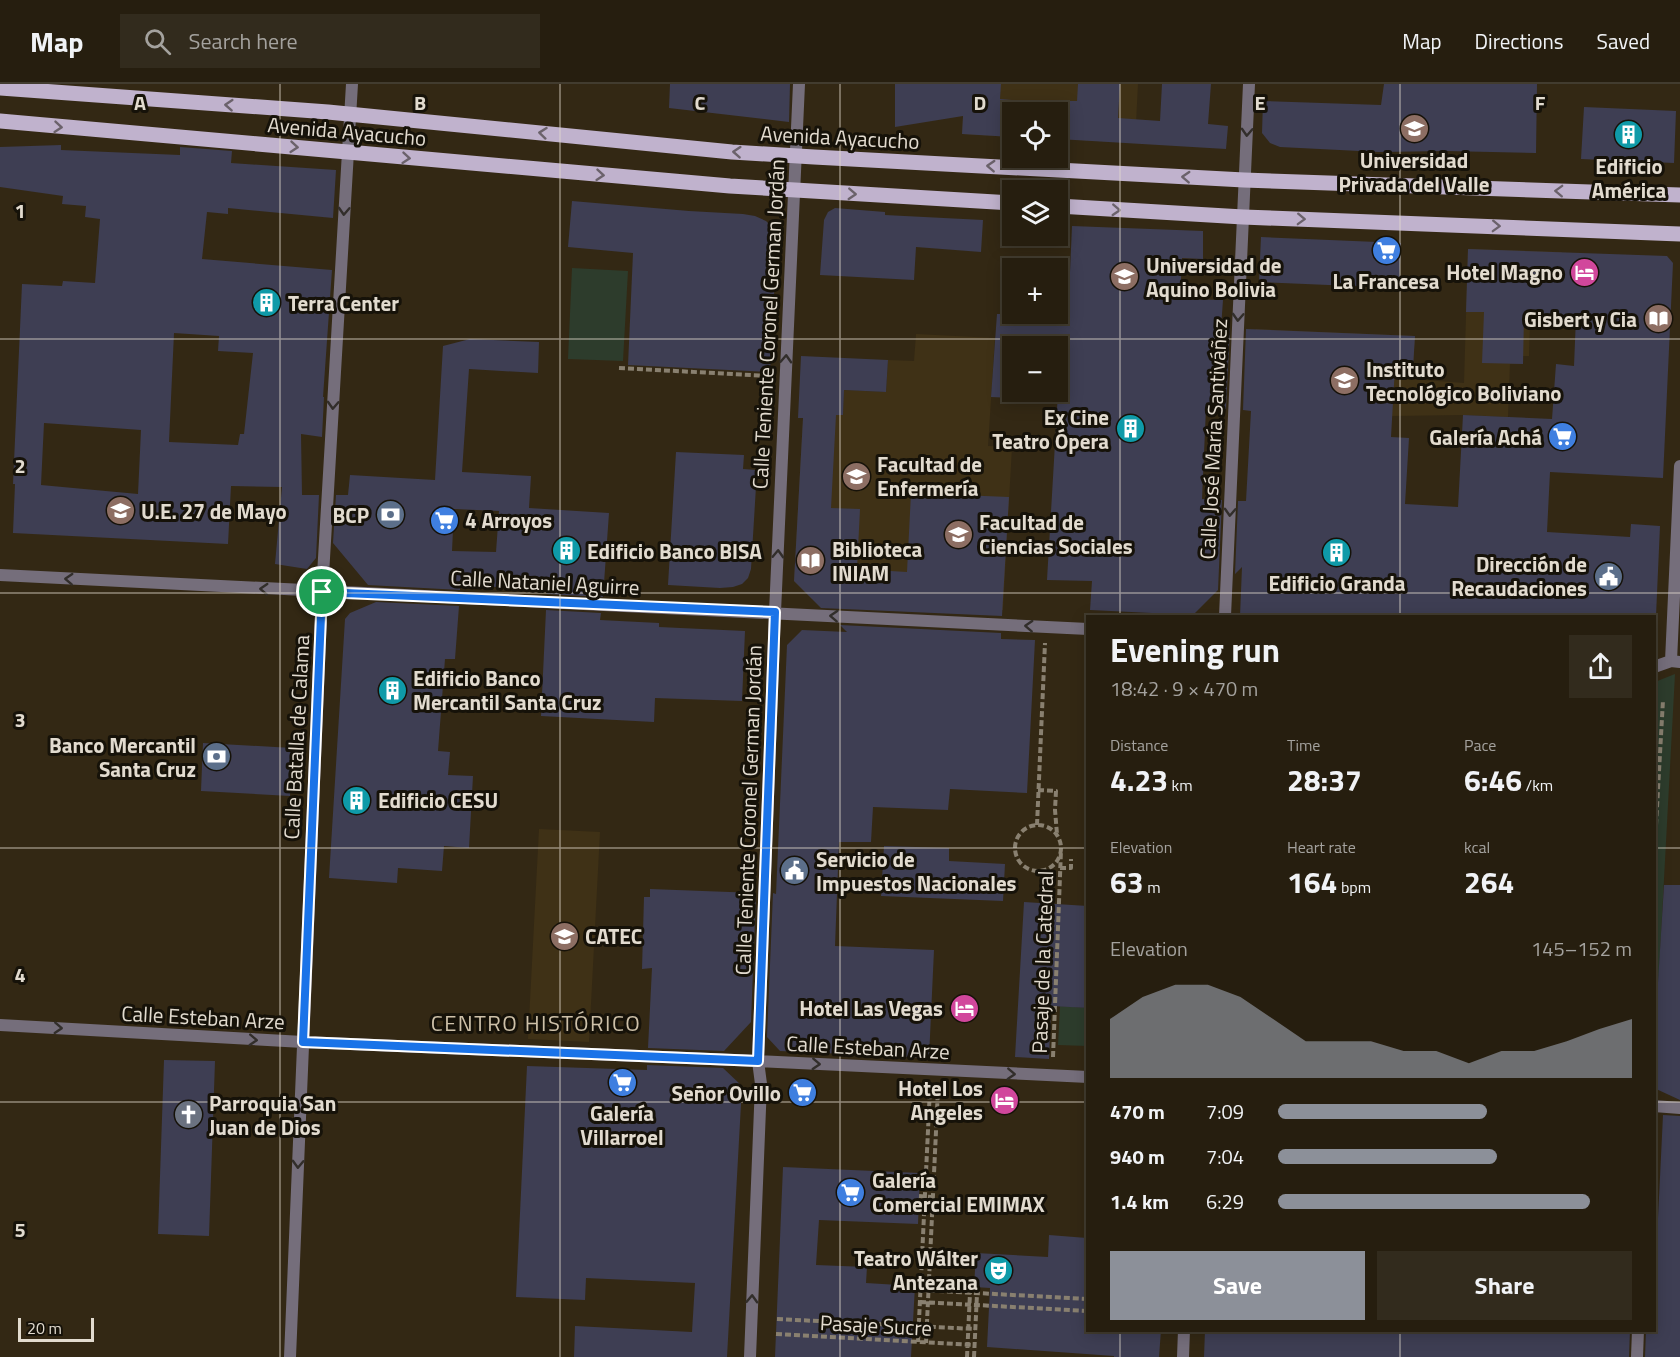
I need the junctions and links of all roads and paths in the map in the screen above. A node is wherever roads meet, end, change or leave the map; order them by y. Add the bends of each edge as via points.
1 (352, 84) edge
2 (799, 84) edge
3 (1249, 84) edge
4 (0, 88) edge
5 (350, 115) junction
6 (0, 122) edge
7 (348, 152) junction
8 (795, 156) junction
9 (1244, 180) junction
10 (794, 190) junction
11 (1680, 195) edge
12 (1002, 202) edge
13 (1068, 207) edge
14 (1243, 217) junction
15 (1680, 234) edge
16 (619, 368) dead end
17 (785, 376) junction
18 (1680, 466) edge
19 (0, 575) edge
20 (322, 592) junction
21 (775, 612) junction
22 (1225, 615) edge
23 (1046, 627) junction
24 (1086, 629) edge
25 (1675, 661) edge
26 (1656, 666) edge
27 (1663, 700) dead end
28 (1038, 790) junction
29 (1036, 825) junction
30 (1656, 826) edge
31 (1057, 835) junction
32 (1061, 849) junction
33 (1071, 859) dead end
34 (1060, 868) junction
35 (0, 1025) edge
36 (303, 1042) junction
37 (758, 1061) junction
38 (1052, 1076) junction
39 (1086, 1077) edge
40 (931, 1081) dead end
41 (939, 1082) dead end
42 (1656, 1106) edge
43 (1680, 1108) edge
44 (919, 1196) dead end
45 (925, 1196) junction
46 (933, 1197) junction
47 (920, 1290) junction
48 (928, 1291) junction
49 (970, 1293) junction
50 (977, 1294) junction
51 (1086, 1299) edge
52 (920, 1302) junction
53 (928, 1302) junction
54 (970, 1304) junction
55 (977, 1305) junction
56 (1086, 1311) edge
57 (777, 1319) dead end
58 (919, 1326) junction
59 (927, 1326) junction
60 (969, 1328) junction
61 (975, 1329) junction
62 (1184, 1332) edge
63 (1638, 1332) edge
64 (776, 1334) dead end
65 (918, 1342) junction
66 (926, 1343) junction
67 (968, 1345) junction
68 (974, 1346) junction
69 (290, 1357) edge
70 (750, 1357) edge
71 (967, 1357) edge
72 (974, 1357) edge
73 (1183, 1357) edge
74 (1637, 1357) edge

1 - 5 street, Calle Batalla de Calama
2 - 8 street, Calle Teniente Coronel German Jordán
3 -> 9 street, Calle José María Santiváñez
5 -> 4 main road, Avenida Ayacucho
5 - 7 street, Calle Batalla de Calama
8 -> 5 main road, Avenida Ayacucho
6 -> 7 main road, Avenida Ayacucho
7 -> 10 main road, Avenida Ayacucho
7 -> 20 street, Calle Batalla de Calama
9 -> 8 main road, Avenida Ayacucho
8 - 10 street, Calle Teniente Coronel German Jordán
11 -> 9 main road, Avenida Ayacucho
9 - 14 street, Calle José María Santiváñez
10 -> 12 main road, Avenida Ayacucho
17 -> 10 street, Calle Teniente Coronel German Jordán
13 -> 14 main road
14 -> 15 main road
14 -> 22 street, Calle José María Santiváñez
16 - 17 path
21 -> 17 street, Calle Teniente Coronel German Jordán
18 - 25 street
20 -> 19 street, Calle Nataniel Aguirre
20 - 21 street, Calle Nataniel Aguirre
20 - 36 street, Calle Batalla de Calama
23 -> 21 street, Calle Nataniel Aguirre
21 - 37 street, Calle Teniente Coronel German Jordán
23 - 24 street, Calle Nataniel Aguirre
23 - 28 path
25 - 26 street
27 - 30 path
28 - 29 path
28 - 31 path, Pasaje de la Catedral via 1056,791
29 - 31 path
29 - 32 path, Pasaje de la Catedral via 1018,838 1016,853 1023,866 1036,871 1051,868
31 - 32 path, Pasaje de la Catedral
32 - 34 path, Pasaje de la Catedral
33 - 34 path via 1071,868
34 - 38 path, Pasaje de la Catedral
35 -> 36 street, Calle Esteban Arze
36 - 37 street, Calle Esteban Arze
36 -> 69 street, Calle Batalla de Calama
37 -> 38 street, Calle Esteban Arze
70 -> 37 street, Calle Teniente Coronel German Jordán via 761,1084
38 - 39 street, Calle Esteban Arze
40 - 45 path
41 - 46 path
42 - 43 street
44 - 45 path
45 - 46 path
45 - 47 path
46 - 48 path
47 - 48 path, Pasaje Sucre
47 - 52 path
48 - 49 path, Pasaje Sucre
48 - 53 path
49 - 50 path, Pasaje Sucre
49 - 54 path
50 - 51 path, Pasaje Sucre
50 - 55 path
52 - 53 path, Pasaje Sucre
52 - 58 path
53 - 54 path, Pasaje Sucre
53 - 59 path
54 - 55 path, Pasaje Sucre
54 - 60 path
55 - 56 path, Pasaje Sucre
55 - 61 path
57 - 58 path, Pasaje Sucre
58 - 59 path, Pasaje Sucre
58 - 65 path
59 - 60 path, Pasaje Sucre
59 - 66 path
60 - 61 path, Pasaje Sucre
60 - 67 path
61 - 68 path
62 - 73 street
63 - 74 street
64 - 65 path, Pasaje Sucre
65 - 66 path, Pasaje Sucre
66 - 67 path, Pasaje Sucre
67 - 68 path, Pasaje Sucre
67 - 71 path
68 - 72 path

